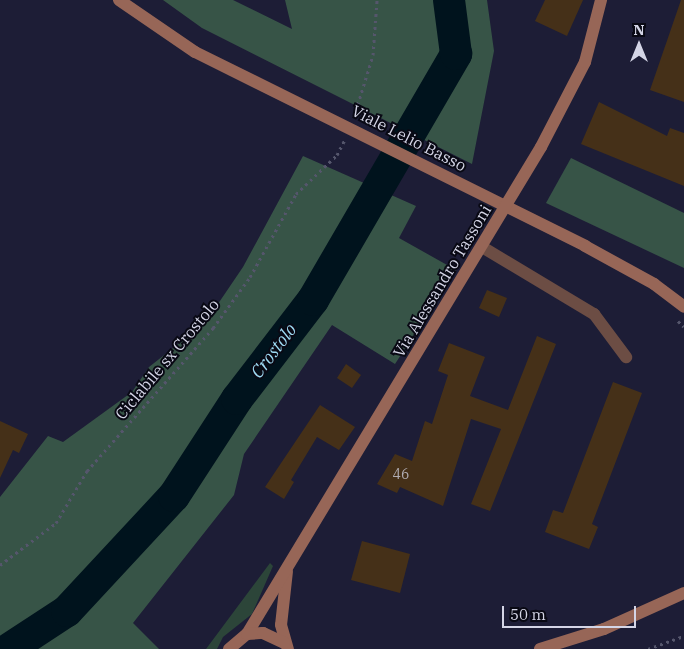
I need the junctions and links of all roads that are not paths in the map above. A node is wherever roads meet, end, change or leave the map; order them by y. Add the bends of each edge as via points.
1 (119, 0) edge
2 (601, 0) edge
3 (482, 247) junction
4 (684, 307) edge
5 (626, 357) dead end
6 (288, 569) junction
7 (684, 594) edge
8 (247, 634) junction
9 (286, 646) edge
10 (229, 649) edge
11 (540, 649) edge

1 - 4 street, Viale Lelio Basso via 195,52 585,246 654,284
2 - 3 street, Via Alessandro Tassoni via 588,53 575,84
3 - 5 street via 594,314
3 - 6 street, Via Alessandro Tassoni
6 - 8 street, Via Alessandro Tassoni
6 - 9 street, Via Alessandro Tassoni via 281,608
7 - 11 street via 604,629
8 - 9 street, Via Alessandro Tassoni via 263,634
8 - 10 street, Via Alessandro Tassoni

